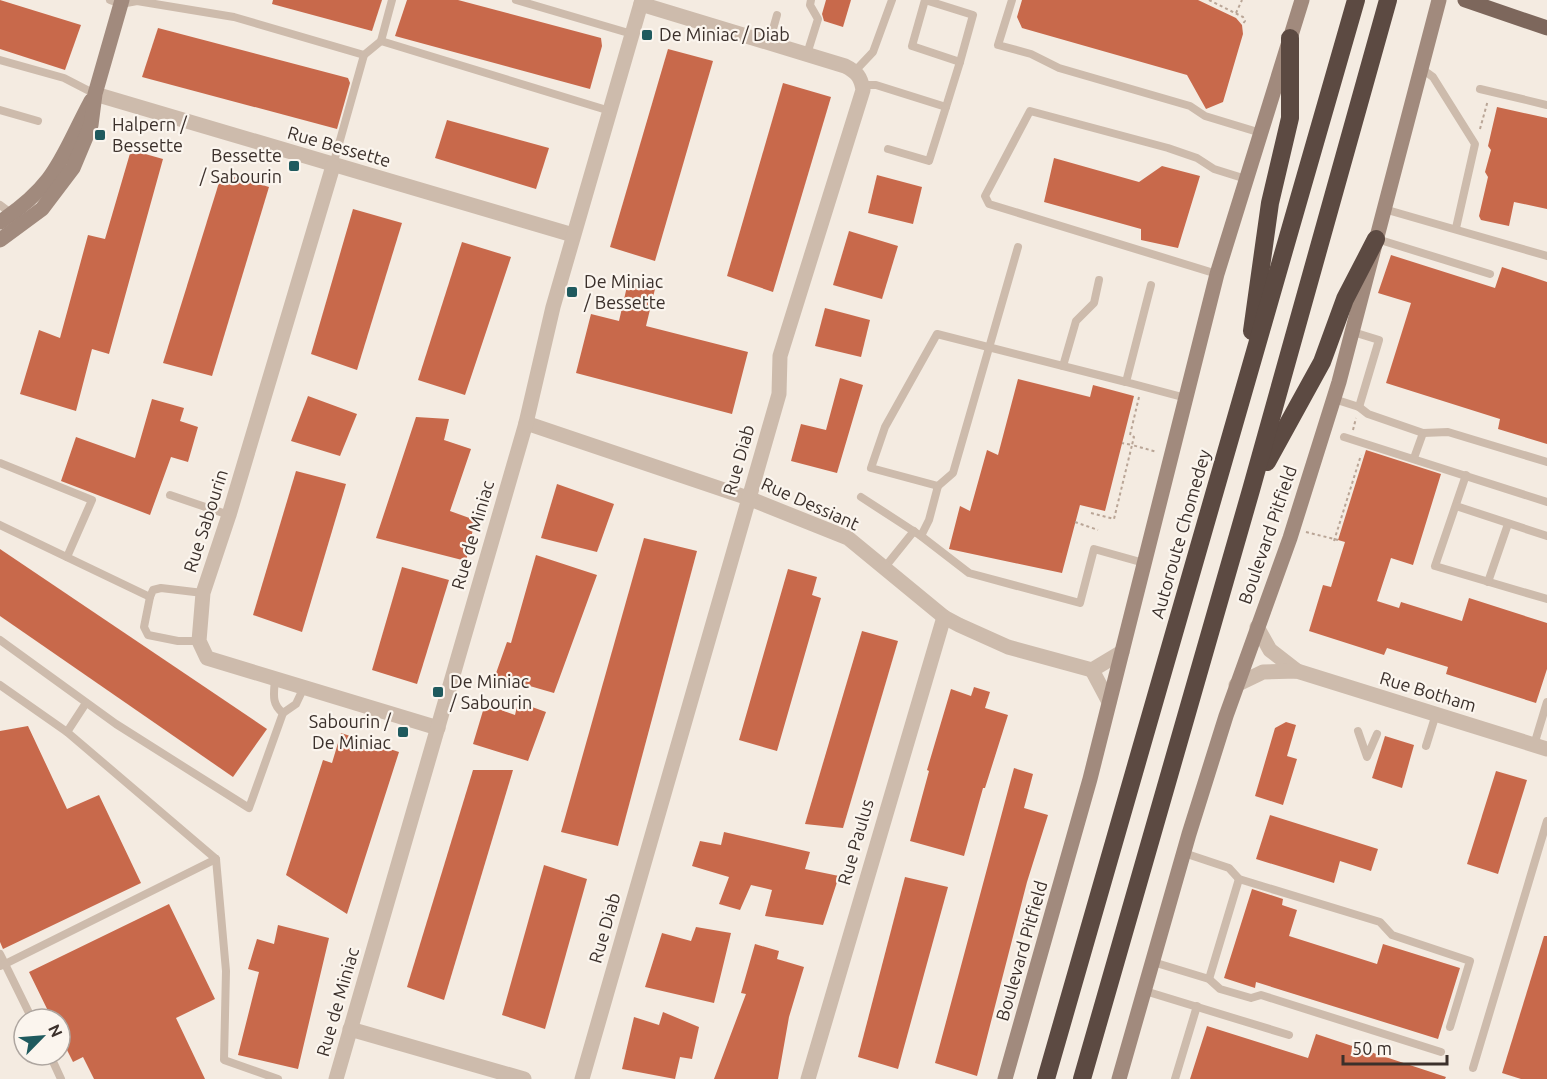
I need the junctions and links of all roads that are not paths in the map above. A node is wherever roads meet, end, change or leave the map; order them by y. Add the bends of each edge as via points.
1 (392, 0) edge
2 (516, 0) edge
3 (811, 0) edge
4 (891, 0) edge
5 (1011, 0) edge
6 (1302, 0) edge
7 (1356, 0) edge
8 (1388, 0) edge
9 (1439, 0) edge
10 (118, 1) edge
11 (641, 2) edge
12 (1470, 2) edge
13 (777, 15) dead end
14 (1547, 28) edge
15 (632, 34) junction
16 (1290, 38) junction
17 (381, 41) junction
18 (769, 43) junction
19 (807, 54) junction
20 (364, 55) junction
21 (0, 60) edge
22 (960, 62) junction
23 (1422, 69) junction
24 (855, 70) junction
25 (862, 85) junction
26 (1480, 89) dead end
27 (95, 94) junction
28 (1547, 105) edge
29 (946, 107) junction
30 (0, 110) edge
31 (610, 111) junction
32 (38, 121) dead end
33 (1261, 133) junction
34 (888, 149) dead end
35 (333, 166) junction
36 (1246, 179) junction
37 (1384, 209) junction
38 (4, 214) edge
39 (1456, 228) junction
40 (573, 235) junction
41 (1376, 238) junction
42 (0, 240) edge
43 (1018, 247) dead end
44 (1547, 256) edge
45 (1217, 274) junction
46 (1490, 274) dead end
47 (1100, 280) dead end
48 (1151, 285) dead end
49 (1353, 332) junction
50 (988, 348) junction
51 (1063, 366) junction
52 (1126, 382) junction
53 (1186, 398) junction
54 (1334, 399) junction
55 (1242, 401) junction
56 (1359, 407) junction
57 (526, 423) junction
58 (1423, 433) junction
59 (1347, 438) road end
60 (1414, 458) junction
61 (1547, 462) edge
62 (0, 463) edge
63 (1466, 476) junction
64 (938, 486) junction
65 (1251, 490) junction
66 (170, 495) dead end
67 (861, 497) dead end
68 (748, 498) junction
69 (1547, 502) edge
70 (1456, 506) junction
71 (229, 514) junction
72 (1508, 524) junction
73 (0, 525) edge
74 (917, 534) junction
75 (1547, 536) edge
76 (67, 557) junction
77 (1144, 563) junction
78 (885, 567) junction
79 (1488, 582) junction
80 (203, 593) junction
81 (150, 597) junction
82 (1547, 599) edge
83 (944, 616) junction
84 (1257, 627) junction
85 (0, 640) edge
86 (199, 640) junction
87 (1122, 652) junction
88 (1092, 670) junction
89 (1297, 671) junction
90 (275, 679) junction
91 (1236, 685) junction
92 (0, 686) edge
93 (304, 687) junction
94 (1109, 702) junction
95 (1547, 702) edge
96 (86, 703) junction
97 (283, 713) junction
98 (1436, 714) junction
99 (438, 728) junction
100 (1358, 731) dead end
101 (67, 732) junction
102 (1377, 734) dead end
103 (1426, 746) dead end
104 (1540, 747) edge
105 (1547, 821) edge
106 (1184, 853) junction
107 (216, 859) junction
108 (1239, 879) junction
109 (0, 954) edge
110 (1153, 962) junction
111 (3, 965) edge
112 (1209, 979) junction
113 (1144, 991) junction
114 (1197, 1006) junction
115 (26, 1007) edge
116 (1450, 1027) dead end
117 (350, 1029) junction
118 (1289, 1035) dead end
119 (1441, 1052) dead end
120 (1473, 1068) dead end
121 (277, 1079) edge
122 (336, 1079) edge
123 (524, 1079) edge
124 (582, 1079) edge
125 (808, 1079) edge
126 (1005, 1079) edge
127 (1046, 1079) edge
128 (1082, 1079) edge
129 (1119, 1079) edge
130 (1175, 1079) edge

1 - 17 lane
2 - 15 lane
3 - 19 lane via 818,19
4 - 24 lane via 873,52
5 - 33 lane via 998,45 1031,54 1059,68 1190,106 1205,116
6 - 16 main road, Boulevard Pitfield
7 - 55 highway, Autoroute Chomedey
8 - 65 highway
9 - 23 main road, Boulevard Pitfield
10 - 20 lane via 234,17
10 - 27 main road
11 - 15 street, Rue de Miniac
11 - 18 street
12 - 14 main road
13 - 18 lane
15 - 31 street, Rue de Miniac
16 - 33 main road, Boulevard Pitfield
16 - 55 highway via 1290,118 1270,202
17 - 20 lane
17 - 31 lane
18 - 19 street
19 - 24 street
20 - 35 lane
21 - 27 lane via 64,78
22 - 22 lane via 973,15 925,0 912,46
22 - 29 lane
23 - 37 main road, Boulevard Pitfield
23 - 39 lane via 1433,76 1475,144
24 - 25 street
25 - 29 lane via 876,85
25 - 68 street, Rue Diab via 780,356 779,394
26 - 28 lane
27 - 35 street, Rue Bessette
27 - 38 main road via 55,173 35,196
27 - 42 main road via 88,135 65,183 37,214
29 - 34 lane via 929,161
30 - 32 lane
31 - 40 street, Rue de Miniac
33 - 36 main road, Boulevard Pitfield
35 - 40 street, Rue Bessette
35 - 71 street, Rue Sabourin
36 - 45 main road, Boulevard Pitfield
36 - 45 lane via 1168,148 1030,111 985,196 989,204
37 - 39 lane
37 - 41 main road, Boulevard Pitfield
39 - 44 lane
40 - 57 street, Rue de Miniac
41 - 46 lane
41 - 49 main road, Boulevard Pitfield
41 - 65 highway via 1345,299 1322,362
43 - 50 lane
45 - 53 main road, Boulevard Pitfield
47 - 51 lane via 1094,303 1076,321
48 - 52 lane
49 - 54 main road, Boulevard Pitfield
49 - 56 lane via 1379,340
50 - 51 lane
50 - 64 lane via 953,473
50 - 64 lane via 937,334 880,438 872,468
51 - 52 lane
52 - 53 lane
53 - 77 main road, Boulevard Pitfield
54 - 56 lane
54 - 84 main road, Boulevard Pitfield
55 - 127 highway, Autoroute Chomedey
56 - 58 lane via 1368,414
57 - 68 street, Rue Dessiant
57 - 99 street, Rue de Miniac
58 - 60 lane
58 - 61 lane via 1448,432
59 - 60 lane
60 - 63 lane
62 - 76 lane via 92,500
63 - 69 lane
63 - 70 lane
64 - 74 lane via 929,520
65 - 128 highway
66 - 71 lane
67 - 74 lane
68 - 78 street, Rue Dessiant via 848,538
68 - 124 street, Rue Diab
70 - 72 lane
70 - 79 lane via 1434,566
71 - 80 street, Rue Sabourin
72 - 75 lane
72 - 79 lane
73 - 76 lane
74 - 77 lane via 974,575 1080,603 1094,549
74 - 78 lane
76 - 81 lane
77 - 87 main road, Boulevard Pitfield
78 - 83 street, Rue Dessiant
79 - 82 lane
80 - 81 lane via 161,588 153,590
80 - 86 street, Rue Sabourin
81 - 86 lane via 144,627 148,635 178,641
83 - 88 street, Rue Dessiant via 1008,646
83 - 125 street, Rue Paulus
84 - 89 street, Rue Botham via 1270,650
84 - 91 main road, Boulevard Pitfield
85 - 96 lane
86 - 90 street via 207,658
87 - 88 street
87 - 94 main road, Boulevard Pitfield
88 - 94 street
89 - 91 street, Rue Botham via 1263,672
89 - 98 street, Rue Botham
90 - 93 street
90 - 97 lane via 273,700
91 - 106 main road, Boulevard Pitfield
92 - 101 lane
93 - 97 lane via 296,704
93 - 99 street
94 - 126 main road, Boulevard Pitfield
95 - 104 lane
96 - 97 lane via 249,808
96 - 101 lane
98 - 103 lane
98 - 104 street, Rue Botham
99 - 117 street, Rue de Miniac
100 - 102 lane via 1367,756
101 - 107 lane
105 - 120 lane
106 - 108 lane via 1229,868
106 - 110 main road, Boulevard Pitfield
107 - 111 lane
107 - 121 lane via 226,971 224,1059
108 - 112 lane
108 - 116 lane via 1380,922 1392,935 1470,961
109 - 111 lane
110 - 112 lane
110 - 113 main road, Boulevard Pitfield
111 - 115 lane
112 - 119 lane via 1220,989 1251,998 1261,995
113 - 114 lane
113 - 129 main road, Boulevard Pitfield
114 - 118 lane
114 - 130 lane
117 - 122 street, Rue de Miniac
117 - 123 street

